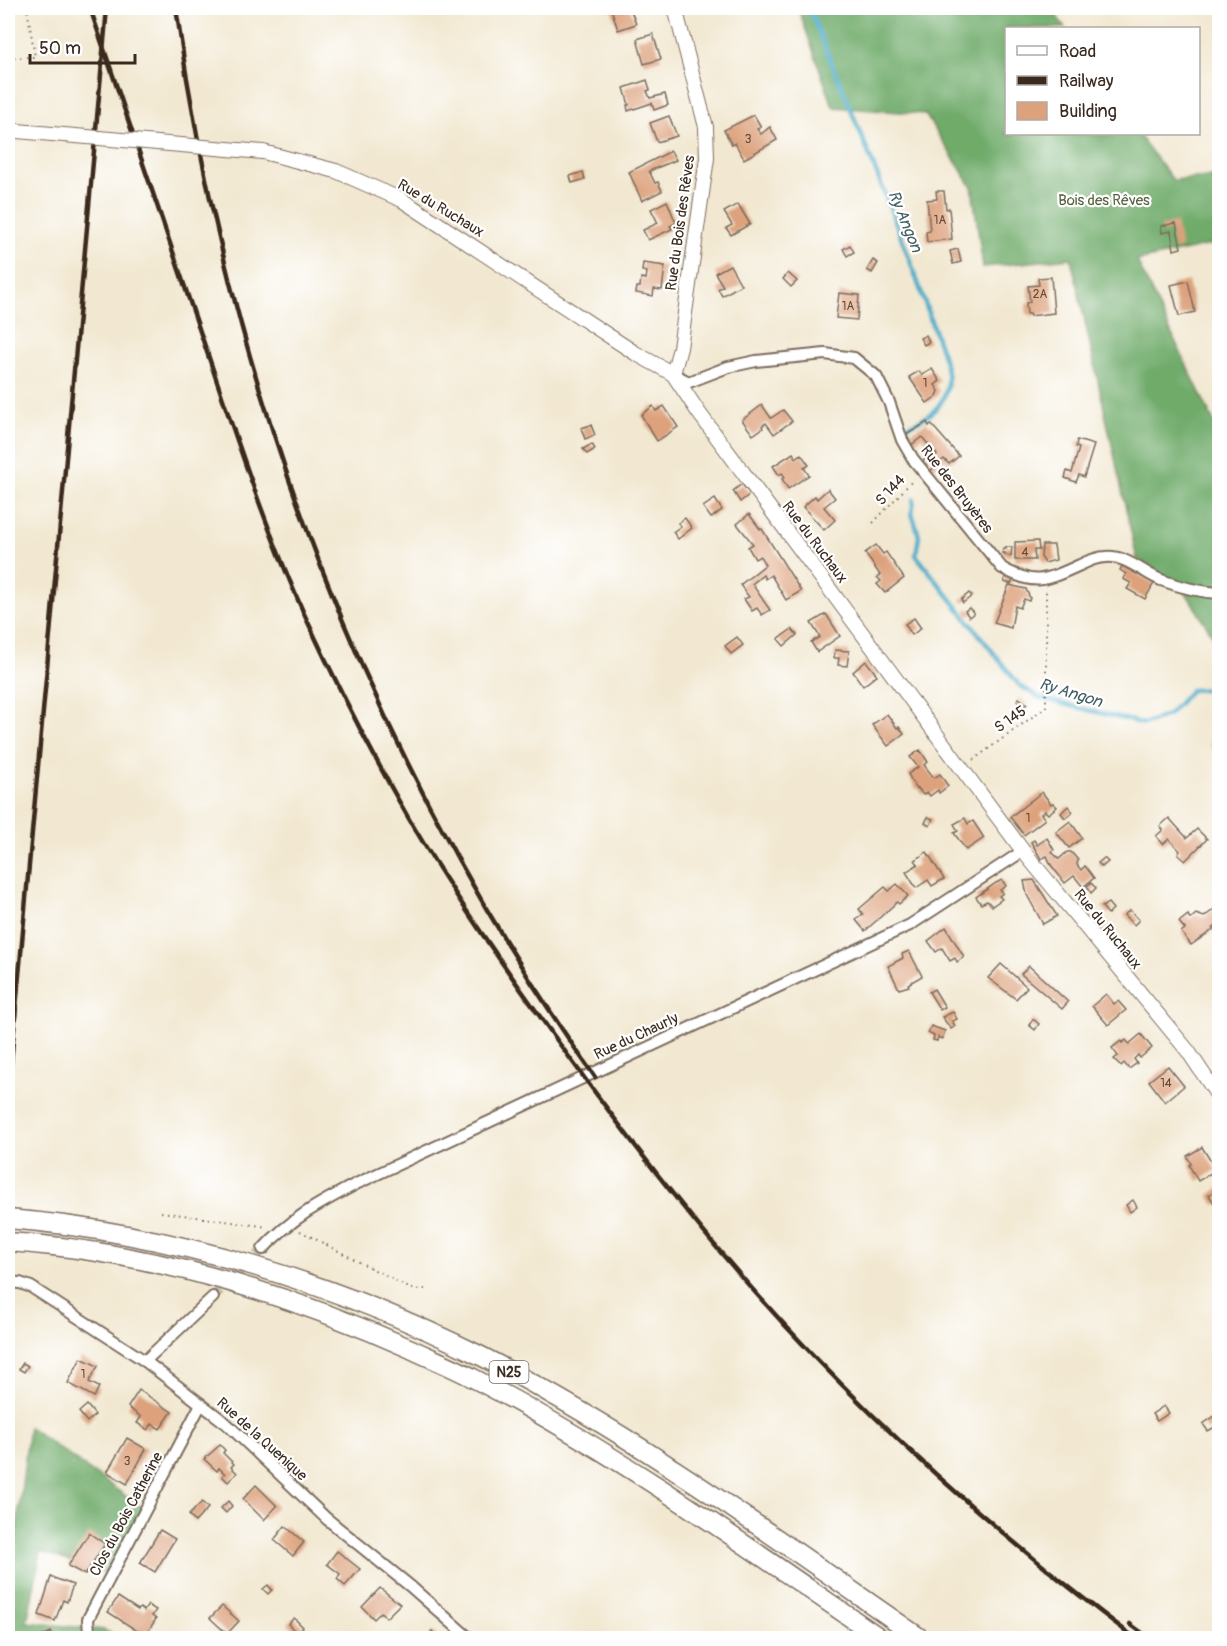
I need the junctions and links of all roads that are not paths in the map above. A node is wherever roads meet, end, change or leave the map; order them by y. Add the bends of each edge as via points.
1 (675, 8) edge
2 (12, 131) edge
3 (672, 374) junction
4 (1220, 593) edge
5 (1023, 851) junction
6 (1220, 1099) edge
7 (8, 1219) edge
8 (8, 1242) edge
9 (263, 1250) tunnel mouth
10 (8, 1282) edge
11 (213, 1297) tunnel mouth
12 (145, 1361) junction
13 (201, 1404) junction
14 (94, 1638) edge
15 (469, 1638) edge
16 (880, 1638) edge
17 (920, 1638) edge

1 - 3 street, Rue du Bois des Rêves via 706,127 707,158 680,348
2 - 3 street, Rue du Ruchaux, bridge via 263,152 336,171 402,201
3 - 4 street, Rue des Bruyères via 689,382 756,361 825,354 854,358 876,376 902,440 922,471 1002,568 1027,580 1046,578 1107,556 1183,587
3 - 5 street, Rue du Ruchaux
5 - 6 street, Rue du Ruchaux via 1188,1051
5 - 9 street, Rue du Chaurly via 910,925 356,1184 280,1231
7 - 17 highway, N25 via 154,1240 295,1279 382,1311 481,1356 674,1470
8 - 16 highway, N25 via 145,1261 285,1299 472,1377 659,1488
10 - 12 street, Rue de la Quenique via 31,1287
11 - 12 street
12 - 13 street, Rue de la Quenique
13 - 14 street, Clos du Bois Catherine via 88,1619
13 - 15 street, Rue de la Quenique via 327,1519

